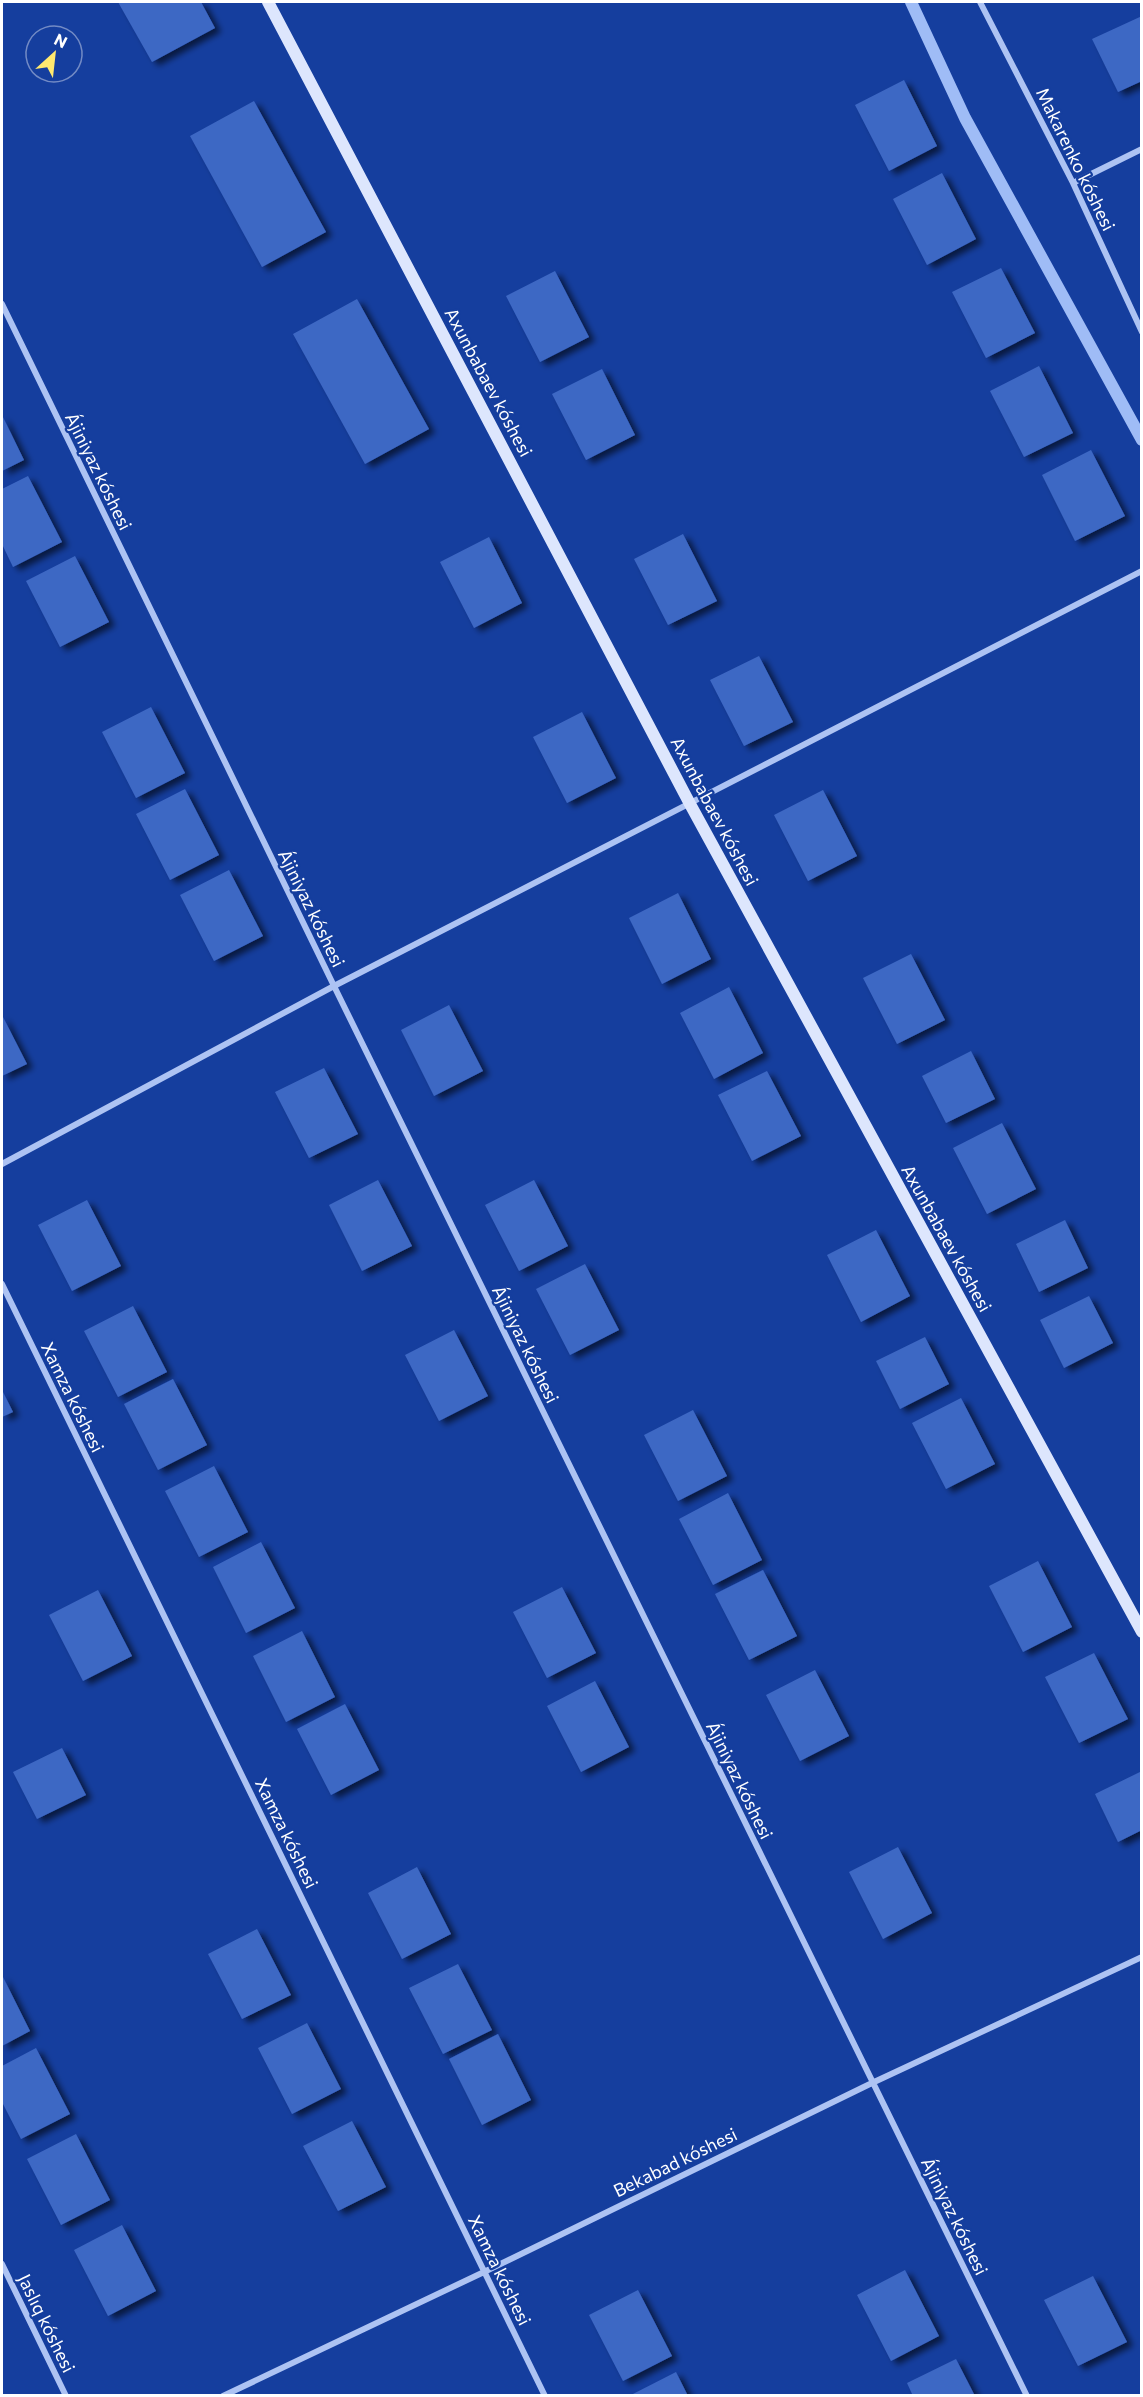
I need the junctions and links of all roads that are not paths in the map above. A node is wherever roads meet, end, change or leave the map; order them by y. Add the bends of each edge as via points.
1 (268, 2) edge
2 (980, 2) edge
3 (1142, 149) edge
4 (1073, 183) junction
5 (2, 304) edge
6 (1142, 332) edge
7 (1142, 571) edge
8 (690, 804) junction
9 (334, 986) junction
10 (2, 1164) edge
11 (2, 1284) edge
12 (1142, 1632) edge
13 (1142, 1957) edge
14 (872, 2083) junction
15 (2, 2264) edge
16 (484, 2272) junction
17 (66, 2396) edge
18 (223, 2396) edge
19 (545, 2396) edge
20 (1027, 2396) edge

1 - 8 street, Axunbabaev kóshesi
2 - 4 street, Makarenko kóshesi
3 - 4 street
4 - 6 street, Makarenko kóshesi
5 - 9 street, Ájiniyaz kóshesi
7 - 8 street
8 - 9 street
8 - 12 street, Axunbabaev kóshesi
9 - 10 street
9 - 14 street, Ájiniyaz kóshesi
11 - 16 street, Xamza kóshesi
13 - 14 street, Bekabad kóshesi
14 - 16 street, Bekabad kóshesi
14 - 20 street, Ájiniyaz kóshesi
15 - 17 street, Jaslıq kóshesi
16 - 18 street, Bekabad kóshesi
16 - 19 street, Xamza kóshesi

